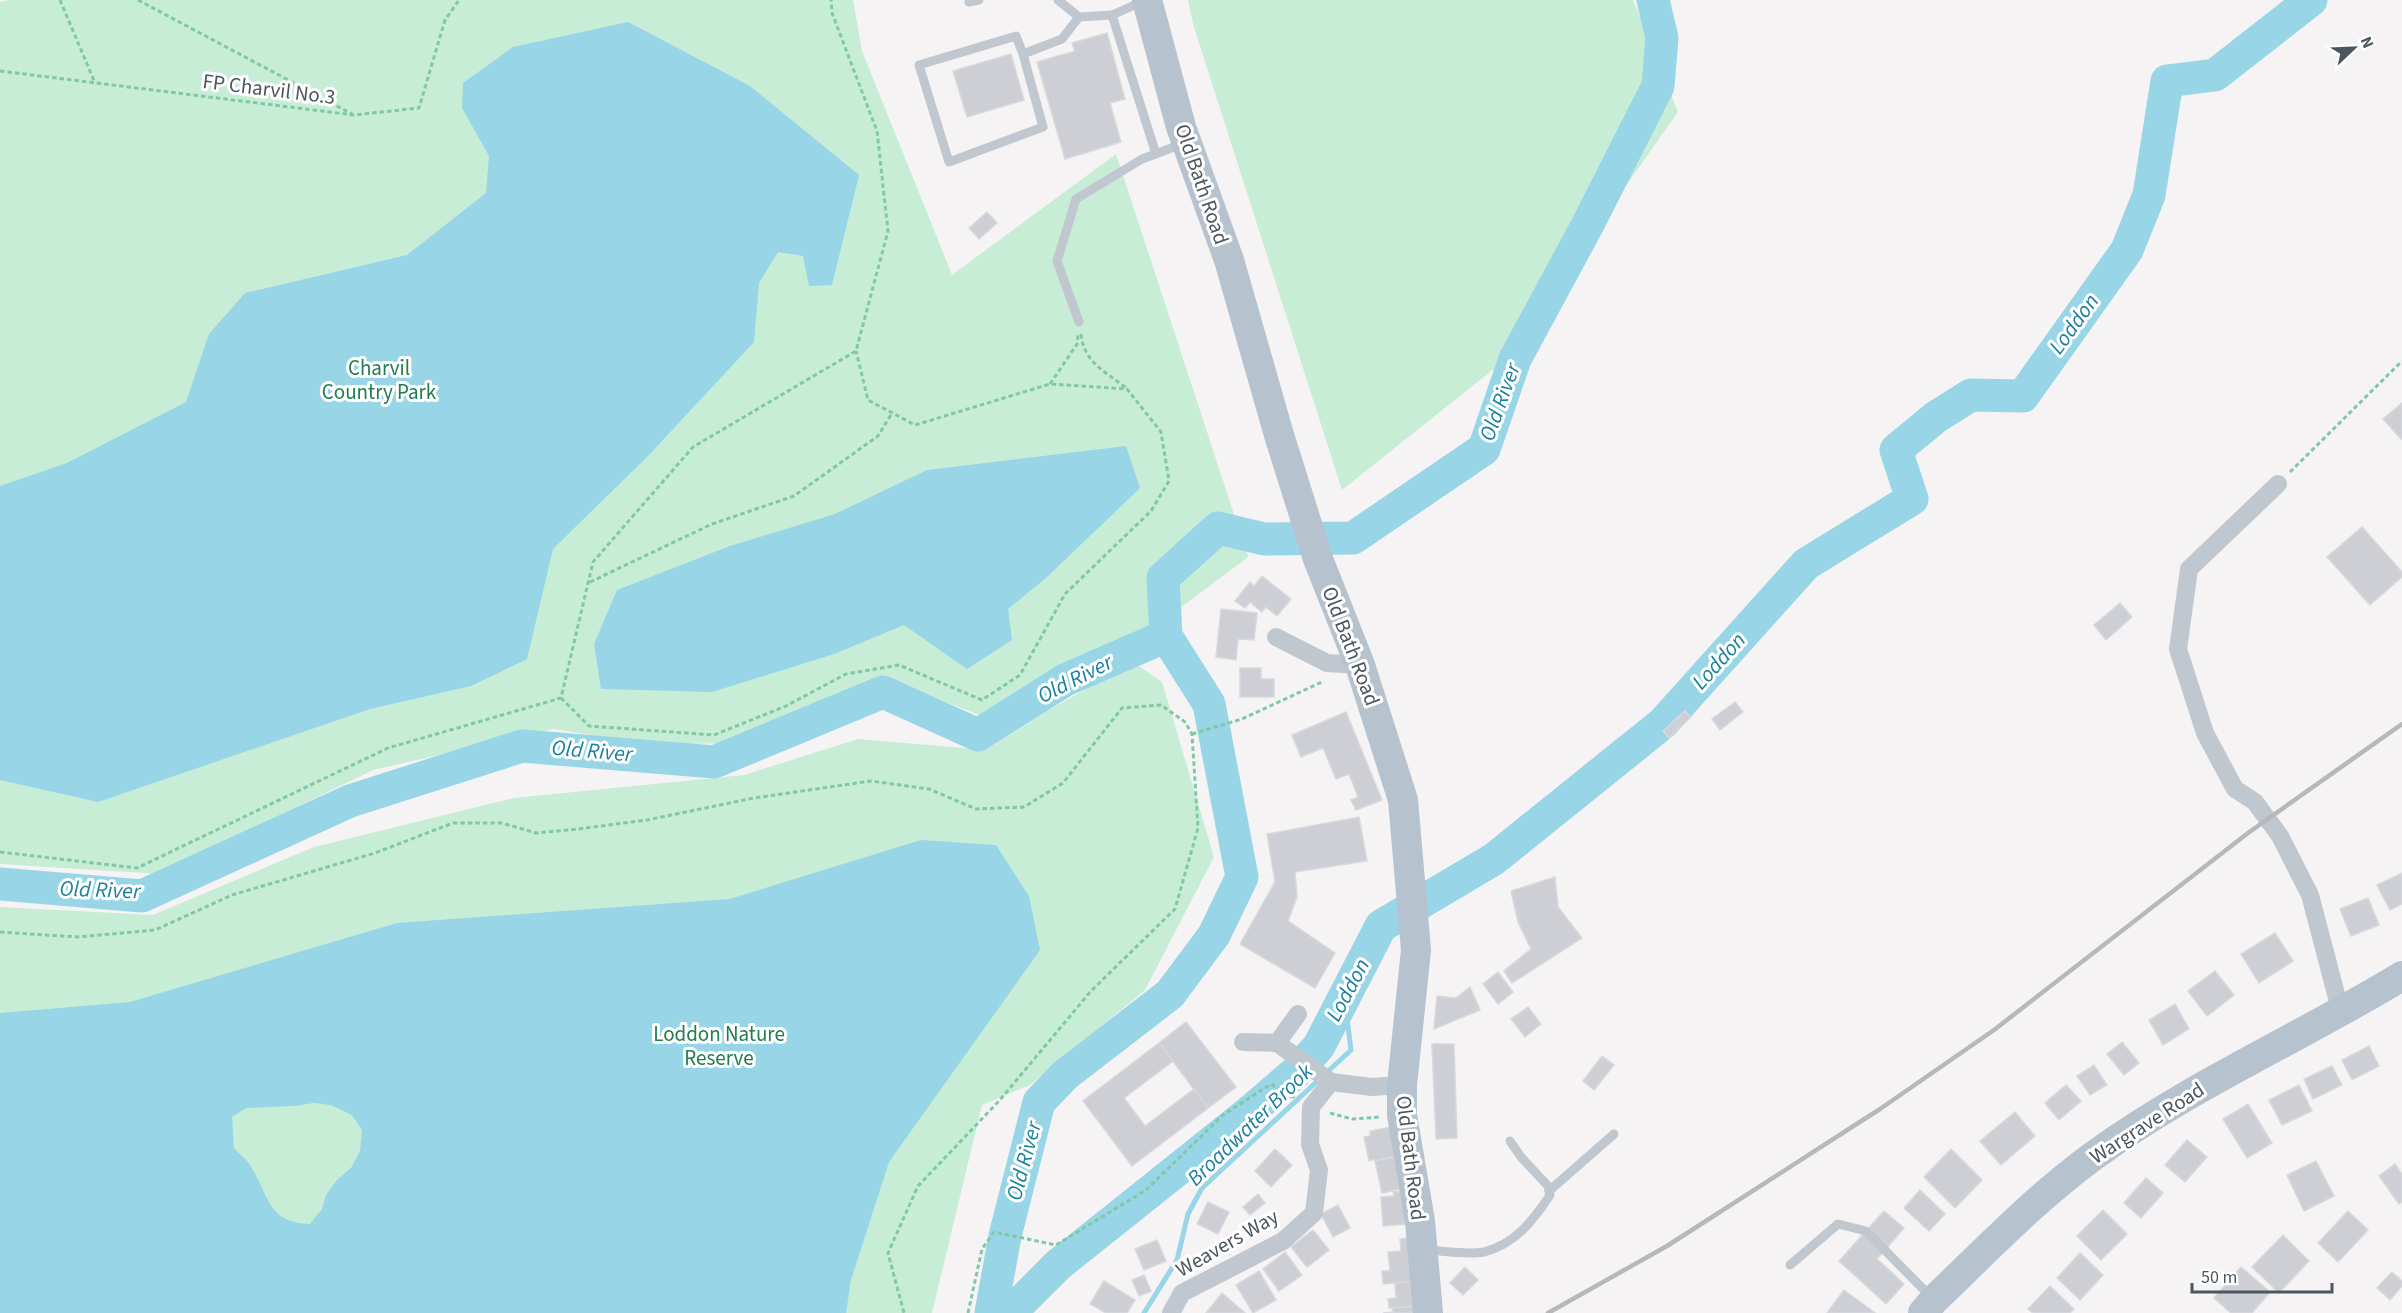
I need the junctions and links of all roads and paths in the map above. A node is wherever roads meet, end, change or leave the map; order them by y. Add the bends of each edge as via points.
1 (60, 0) edge
2 (138, 0) edge
3 (459, 0) edge
4 (831, 0) edge
5 (1058, 0) edge
6 (1147, 0) edge
7 (1112, 15) junction
8 (1079, 17) junction
9 (1023, 54) junction
10 (0, 71) edge
11 (95, 82) junction
12 (354, 115) junction
13 (1187, 142) junction
14 (1156, 154) junction
15 (1079, 321) junction
16 (856, 351) junction
17 (2402, 361) edge
18 (1050, 384) junction
19 (1127, 389) junction
20 (892, 413) junction
21 (2278, 484) joint
22 (588, 583) junction
23 (1276, 637) dead end
24 (1360, 665) junction
25 (1328, 680) dead end
26 (561, 698) junction
27 (1192, 734) junction
28 (0, 852) edge
29 (0, 932) edge
30 (2402, 976) edge
31 (2341, 1013) junction
32 (1298, 1014) dead end
33 (1243, 1042) dead end
34 (1281, 1047) junction
35 (1329, 1080) junction
36 (1402, 1085) junction
37 (1301, 1101) dead end
38 (1321, 1110) dead end
39 (1402, 1115) junction
40 (1614, 1134) dead end
41 (1510, 1141) dead end
42 (1549, 1191) junction
43 (1422, 1250) junction
44 (1790, 1265) dead end
45 (1928, 1307) edge
46 (904, 1313) edge
47 (968, 1313) edge
48 (1172, 1313) edge
49 (1428, 1313) edge

1 - 11 path
2 - 12 path
3 - 12 path, FP Charvil No.3 via 445,20 419,108
4 - 16 path via 832,13 877,131 888,231
5 - 8 lane
6 - 7 lane
6 - 13 main road, Old Bath Road
7 - 8 lane
7 - 14 lane
8 - 9 lane via 1062,39
9 - 9 lane via 1043,127 950,162 919,65 1016,36
10 - 11 path, FP Charvil No.3
11 - 12 path, FP Charvil No.3
13 - 14 lane
13 - 24 main road, Old Bath Road via 1229,260 1318,559
14 - 15 lane via 1077,199 1057,261
15 - 18 path via 1077,344
15 - 19 path via 1082,345 1089,360
16 - 20 path via 868,400
16 - 22 path via 693,447 593,562
17 - 21 path
18 - 19 path
18 - 20 path via 915,425
19 - 26 path via 1161,432 1169,481 1151,511 1065,594 1020,675 982,700 899,665 846,674 786,706 714,735 589,726
20 - 22 path via 878,436 794,496 712,524
21 - 31 street via 2189,569 2178,649 2205,732 2235,789 2254,802 2280,836 2310,895
22 - 26 path
23 - 24 street via 1328,663
24 - 36 main road, Old Bath Road via 1403,800 1416,950
25 - 27 path via 1242,719
26 - 28 path via 388,748 137,868
27 - 29 path via 1185,722 1161,705 1122,708 1063,783 1024,807 976,809 929,789 872,781 578,829 536,833 502,823 453,823 375,853 232,896 155,930 78,937
27 - 46 path via 1198,828 1175,909 1091,991 999,1101 918,1186 888,1253
30 - 31 main road, Wargrave Road
31 - 45 main road, Wargrave Road via 2174,1102 2092,1157 2047,1193
32 - 34 street
33 - 34 street
34 - 35 street
35 - 36 street via 1372,1087
35 - 48 street, Weavers Way via 1311,1107 1310,1144 1319,1170 1314,1213 1283,1241 1182,1293
36 - 39 main road, Old Bath Road
37 - 47 path via 1271,1084 1223,1115 1146,1190 1056,1245 994,1232 982,1249
38 - 39 path via 1352,1119
39 - 43 main road, Old Bath Road
40 - 42 lane
41 - 42 lane
42 - 43 lane via 1550,1196 1538,1213 1513,1240 1482,1252
43 - 49 main road, Old Bath Road
44 - 45 lane via 1838,1224 1866,1231

